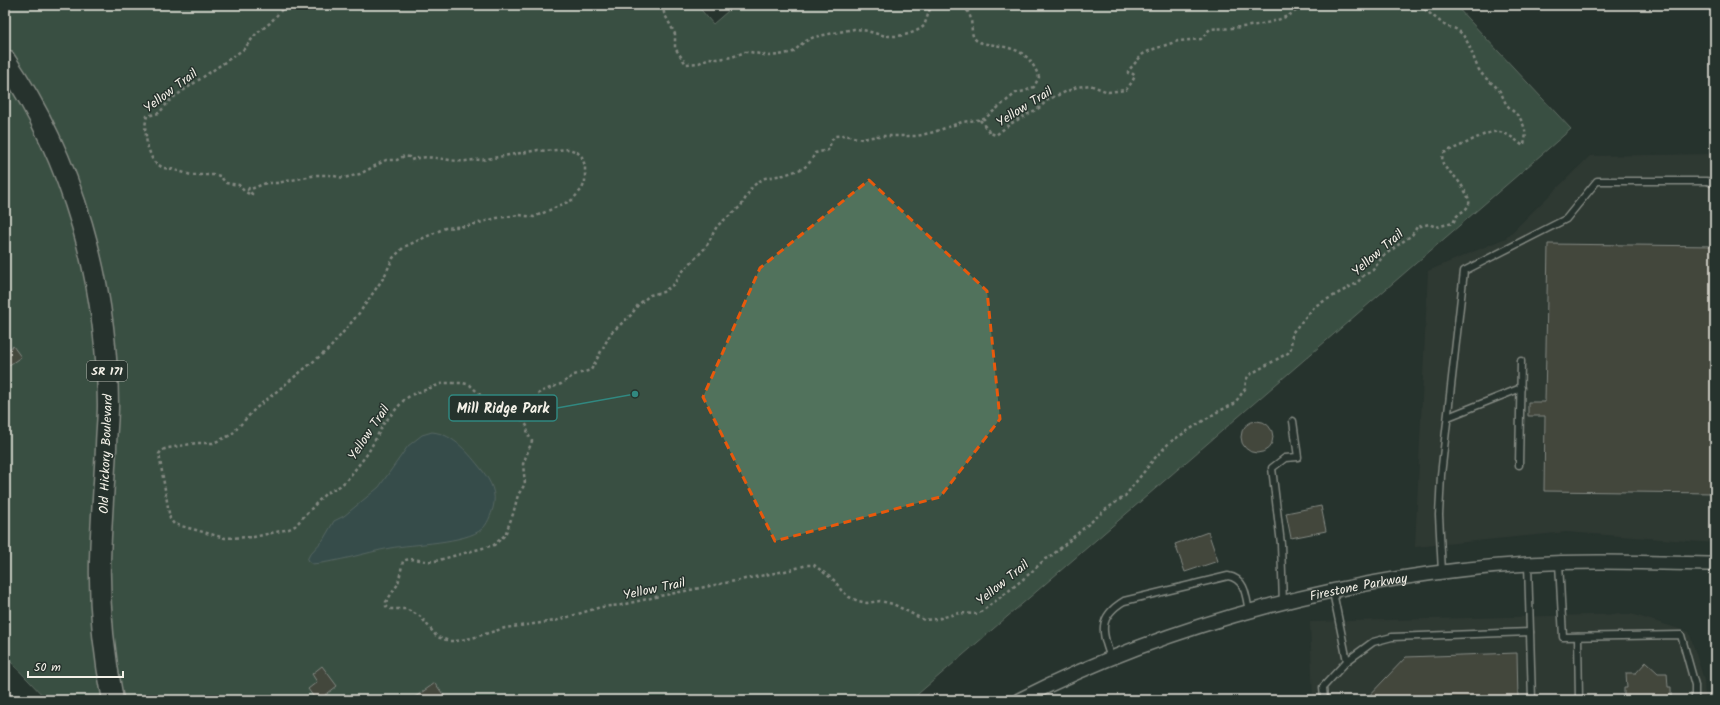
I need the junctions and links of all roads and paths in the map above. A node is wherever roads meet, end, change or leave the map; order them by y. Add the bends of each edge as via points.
1 (286, 5) edge
2 (663, 5) edge
3 (933, 5) edge
4 (960, 5) edge
5 (1303, 5) edge
6 (1419, 5) edge
7 (5, 60) edge
8 (980, 120) junction
9 (1715, 184) edge
10 (1521, 360) dead end
11 (1520, 388) junction
12 (1448, 417) junction
13 (524, 421) junction
14 (1293, 421) dead end
15 (1519, 466) dead end
16 (1560, 563) junction
17 (1528, 564) junction
18 (1715, 564) edge
19 (1442, 572) junction
20 (1333, 592) junction
21 (1283, 603) junction
22 (1249, 612) junction
23 (1530, 632) junction
24 (1578, 637) junction
25 (1111, 658) junction
26 (1347, 661) junction
27 (113, 700) edge
28 (1019, 700) edge
29 (1324, 700) edge
30 (1532, 700) edge
31 (1579, 700) edge
32 (1695, 700) edge

1 - 13 path, Yellow Trail via 244,48 171,100 159,113 147,116 147,145 153,161 163,168 172,168 191,175 216,174 226,183 239,185 251,195 248,189 266,183 317,175 344,178 360,174 386,160 397,160 404,156 409,156 411,160 429,157 459,161 481,160 538,150 569,150 577,152 582,157 586,182 572,200 546,213 534,217 519,215 497,218 468,226 445,228 404,247 392,258 384,277 360,312 330,348 255,409 230,435 213,443 197,443 162,450 159,454 170,519 180,527 225,538 254,537 289,529 295,526 326,493 347,480 368,453 384,423 404,400 444,383 470,385 507,419 517,418
2 - 3 path via 664,13 675,34 676,51 686,64 699,63 709,58 732,57 745,52 779,55 793,52 814,37 854,29 888,36 911,33 924,26
4 - 8 path, Yellow Trail via 972,20 974,38 985,44 1018,50 1032,64 1039,77 1034,86 1016,93
5 - 8 path, Yellow Trail via 1290,15 1277,20 1230,29 1210,28 1201,39 1178,41 1143,54 1128,71 1135,76 1126,90 1108,92 1090,85 1077,87 1049,99 996,135 990,133
6 - 13 path, Yellow Trail via 1447,27 1453,27 1464,36 1484,78 1498,89 1507,106 1520,118 1525,129 1523,146 1506,134 1492,131 1444,153 1443,163 1460,183 1470,202 1453,223 1436,227 1429,224 1417,226 1412,235 1383,256 1373,270 1315,306 1292,334 1288,353 1249,375 1245,389 1234,404 1170,442 1125,496 1045,559 1014,588 978,614 959,613 924,620 893,604 880,601 867,603 849,597 819,568 807,565 601,608 555,621 492,631 472,638 450,641 437,637 421,617 406,609 389,609 386,606 400,580 401,564 403,560 408,559 427,563 465,553 494,544 505,535 518,495 525,484 523,464 532,441
7 - 27 main road, Old Hickory Boulevard / SR 171 via 36,112 64,171 84,230 102,312 108,407 100,563 104,646
8 - 13 path via 962,122 917,136 877,136 862,139 835,136 828,150 814,153 804,168 758,182 752,187 741,206 713,230 706,247 674,284 663,292 650,295 611,333 591,370 574,375 561,384 540,392 529,406
9 - 12 lane via 1708,181 1597,181 1566,219 1464,271
10 - 11 lane
11 - 12 lane
11 - 15 lane
12 - 19 lane via 1440,500
14 - 21 lane via 1298,456 1285,458 1272,468 1281,544
16 - 17 street, Firestone Parkway
16 - 18 street, Firestone Parkway
16 - 24 lane via 1563,637
17 - 19 street, Firestone Parkway
17 - 23 lane
19 - 20 street, Firestone Parkway
20 - 21 street, Firestone Parkway
20 - 26 lane
21 - 22 street, Firestone Parkway
22 - 25 street, Firestone Parkway via 1181,632
22 - 25 lane via 1242,584 1228,576 1124,601 1113,609 1103,626
23 - 26 lane via 1392,637 1373,642
23 - 30 lane
24 - 31 lane
24 - 32 lane via 1681,635 1695,685
25 - 28 street, Firestone Parkway
26 - 29 lane via 1323,687

